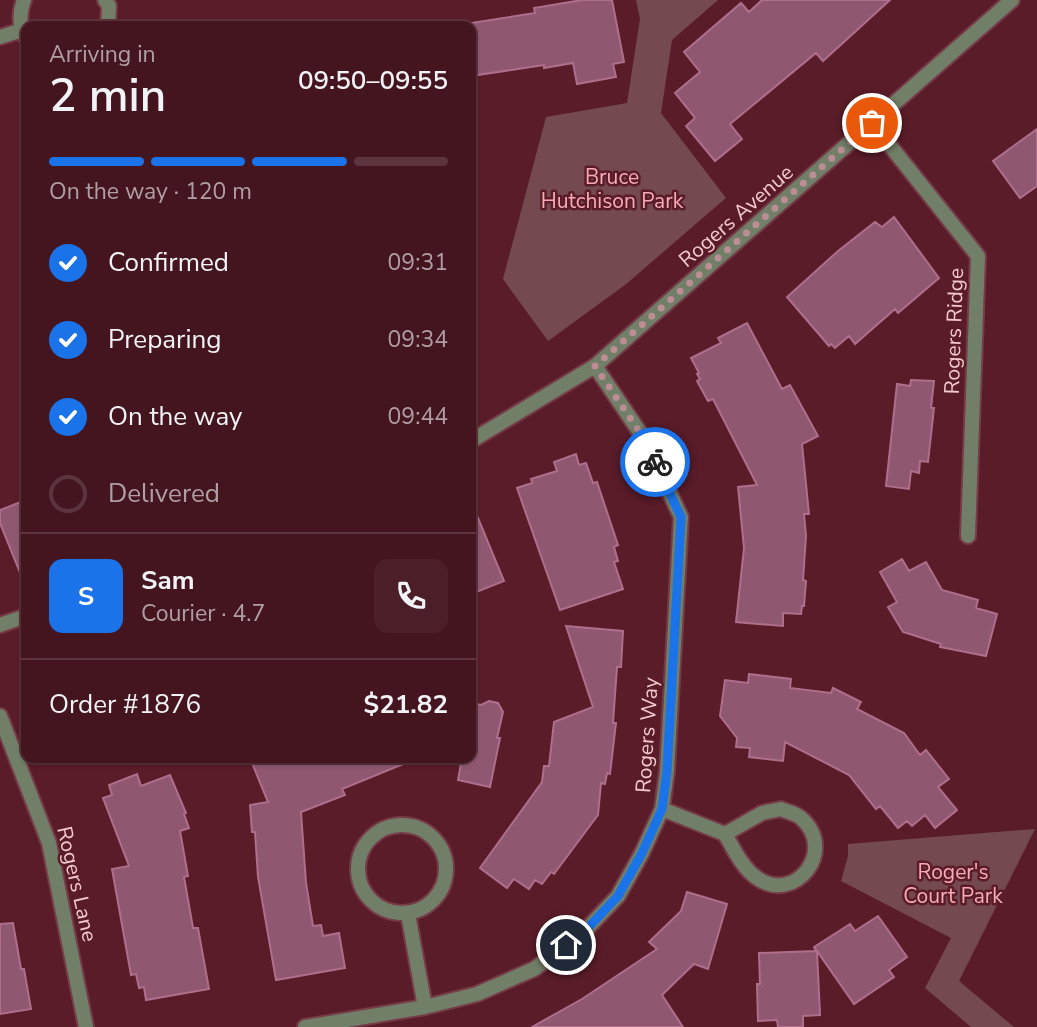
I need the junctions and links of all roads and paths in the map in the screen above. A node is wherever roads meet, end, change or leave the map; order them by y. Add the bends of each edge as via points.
1 (24, 0) edge
2 (106, 0) edge
3 (1012, 0) edge
4 (22, 21) edge
5 (108, 21) edge
6 (21, 34) edge
7 (0, 37) edge
8 (872, 123) junction
9 (595, 366) junction
10 (476, 438) edge
11 (968, 536) dead end
12 (21, 618) edge
13 (0, 625) edge
14 (0, 716) edge
15 (662, 809) junction
16 (725, 834) junction
17 (408, 914) junction
18 (425, 1007) junction
19 (86, 1027) edge
20 (305, 1027) edge

1 - 4 street
2 - 5 street
3 - 8 street, Rogers Avenue
6 - 7 street
8 - 9 street, Rogers Avenue
8 - 11 street, Rogers Ridge via 978,256
9 - 10 street, Rogers Avenue
9 - 15 street, Rogers Way via 645,440 681,517
12 - 13 street
14 - 19 street, Rogers Lane via 49,843
15 - 16 street
15 - 18 street, Rogers Way via 618,896 583,933 534,969 477,994
16 - 16 street via 757,879 776,885 795,881 810,869 816,850 812,831 800,816 781,809 762,813
17 - 17 street via 438,896 446,880 446,862 429,833 395,824 366,842 358,858 357,876 375,905
17 - 18 street
18 - 20 street, Rogers Way

